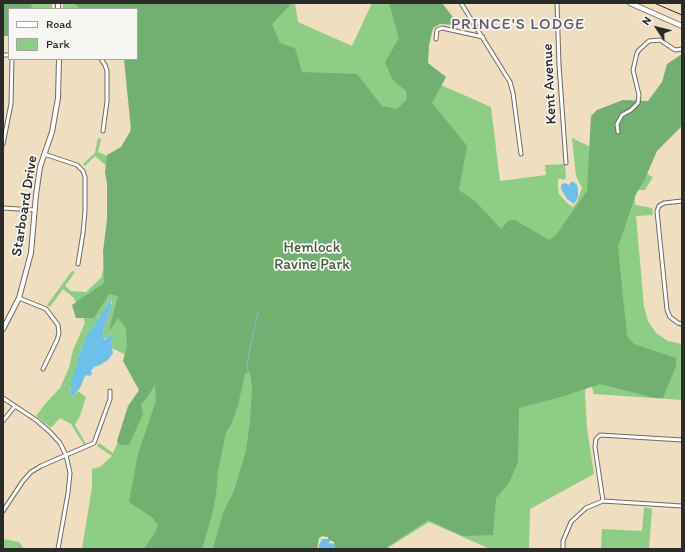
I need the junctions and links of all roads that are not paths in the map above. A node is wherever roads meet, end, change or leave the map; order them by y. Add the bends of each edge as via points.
1 (461, 3) edge
2 (557, 3) edge
3 (630, 3) edge
4 (682, 26) edge
5 (483, 37) junction
6 (436, 39) dead end
7 (682, 49) edge
8 (12, 60) edge
9 (59, 60) edge
10 (102, 60) edge
11 (103, 131) dead end
12 (618, 132) dead end
13 (3, 144) edge
14 (44, 154) junction
15 (520, 154) dead end
16 (566, 163) dead end
17 (682, 201) edge
18 (3, 208) edge
19 (34, 210) junction
20 (78, 264) dead end
21 (19, 298) junction
22 (682, 324) edge
23 (3, 329) edge
24 (43, 369) dead end
25 (110, 391) dead end
26 (3, 398) edge
27 (15, 406) junction
28 (3, 421) edge
29 (682, 440) edge
30 (66, 455) junction
31 (603, 501) junction
32 (682, 506) edge
33 (3, 511) edge
34 (58, 549) edge
35 (563, 549) edge

1 - 5 street
2 - 16 street, Kent Avenue
3 - 4 main road
5 - 6 street via 442,28 437,30
5 - 15 street via 512,86
7 - 12 street via 675,50 660,40 649,41 639,50 633,70 639,94 638,103 622,115 617,124
8 - 13 street via 11,104
9 - 14 street, Starboard Drive via 58,98 52,132
10 - 11 street via 107,71
14 - 19 street, Starboard Drive
14 - 20 street via 78,165 83,171 85,211
17 - 22 street via 664,203 657,211 667,310 670,317
18 - 19 street
19 - 21 street, Starboard Drive via 31,253
21 - 23 street, Starboard Drive
21 - 24 street via 46,309 58,325 57,340
25 - 30 street via 110,399 94,443
26 - 27 street
27 - 28 street
27 - 30 street via 50,432 60,442
29 - 31 street via 600,435 596,439 595,447
30 - 33 street via 27,476
30 - 34 street via 70,473
31 - 32 street
31 - 35 street via 586,508 571,522 563,541

